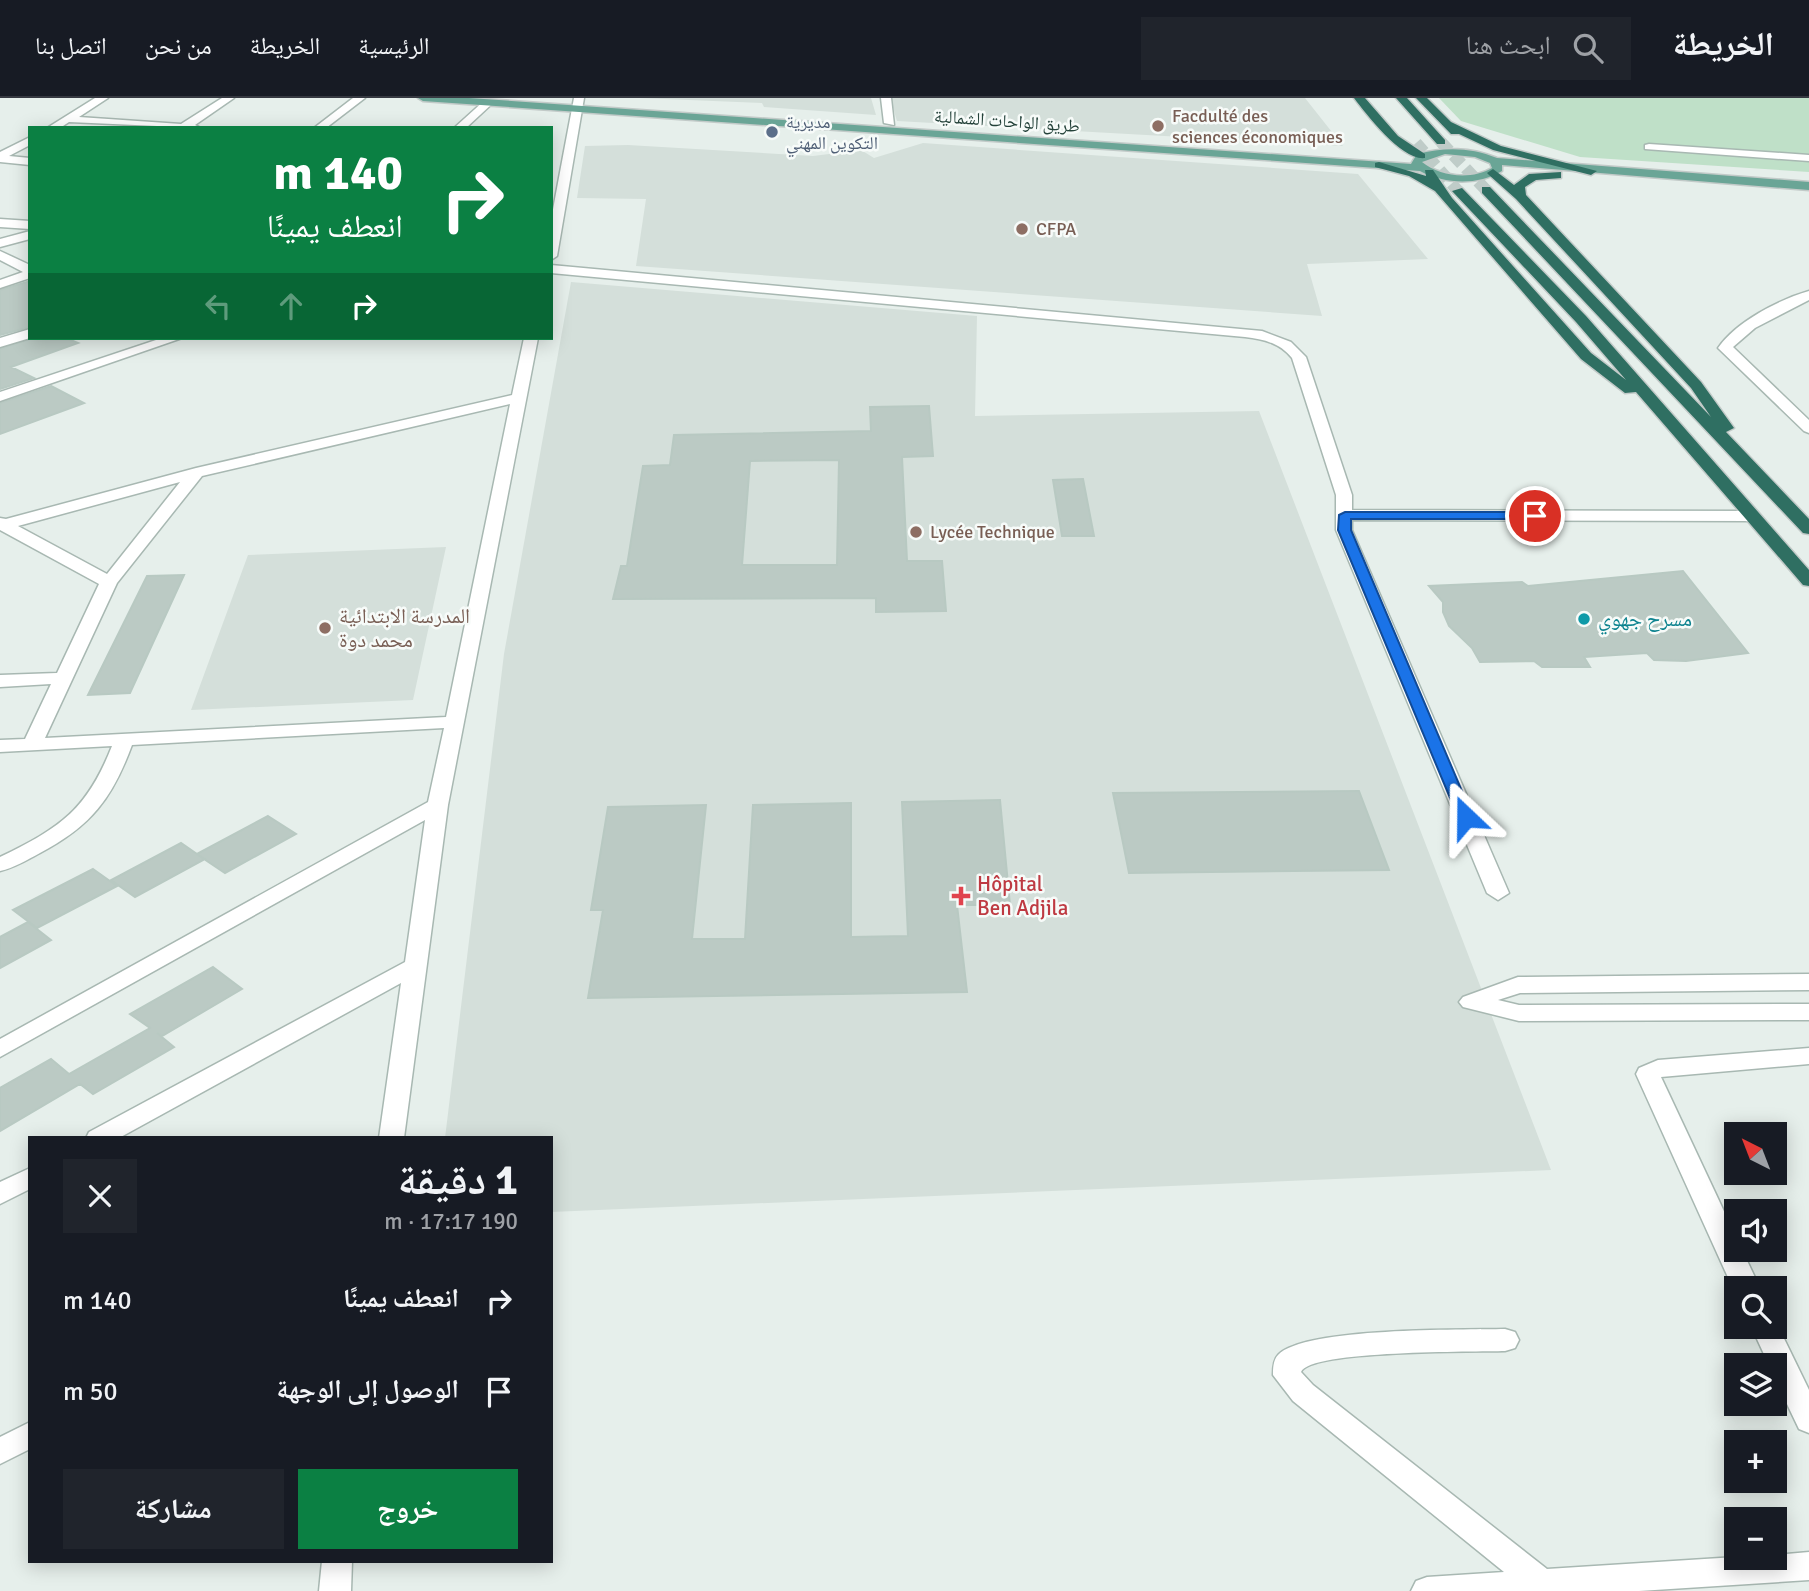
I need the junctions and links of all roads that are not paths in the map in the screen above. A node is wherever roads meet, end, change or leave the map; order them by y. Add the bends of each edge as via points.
1 (103, 98) edge
2 (229, 98) edge
3 (360, 98) edge
4 (423, 98) edge
5 (542, 98) edge
6 (886, 98) edge
7 (1359, 98) edge
8 (1401, 98) edge
9 (1421, 98) edge
10 (489, 103) junction
11 (578, 103) edge
12 (68, 119) junction
13 (890, 123) junction
14 (1446, 123) junction
15 (56, 126) edge
16 (168, 126) edge
17 (184, 126) edge
18 (322, 126) edge
19 (461, 126) edge
20 (28, 141) edge
21 (1441, 142) tunnel mouth
22 (1648, 147) dead end
23 (1384, 152) junction
24 (1477, 154) junction
25 (553, 155) edge
26 (570, 157) junction
27 (0, 158) edge
28 (1809, 158) edge
29 (28, 162) edge
30 (1422, 164) junction
31 (1495, 169) junction
32 (1591, 171) junction
33 (1557, 174) junction
34 (1440, 188) junction
35 (1809, 188) edge
36 (1486, 190) tunnel mouth
37 (1458, 191) tunnel mouth
38 (1520, 196) junction
39 (555, 218) edge
40 (0, 223) edge
41 (28, 225) edge
42 (28, 236) edge
43 (553, 240) edge
44 (0, 243) edge
45 (0, 255) edge
46 (553, 269) edge
47 (28, 271) edge
48 (28, 273) edge
49 (0, 284) edge
50 (1806, 300) edge
51 (28, 334) edge
52 (170, 340) edge
53 (531, 340) edge
54 (0, 343) edge
55 (0, 397) edge
56 (521, 397) junction
57 (1668, 420) junction
58 (1809, 428) edge
59 (1730, 447) junction
60 (196, 472) junction
61 (1345, 515) junction
62 (1752, 516) junction
63 (2, 524) edge
64 (1809, 529) edge
65 (1809, 581) edge
66 (108, 582) junction
67 (63, 678) junction
68 (0, 681) edge
69 (454, 722) junction
70 (125, 738) junction
71 (32, 744) junction
72 (0, 746) edge
73 (438, 805) junction
74 (0, 865) edge
75 (1498, 893) dead end
76 (417, 965) junction
77 (1809, 982) edge
78 (1809, 1012) edge
79 (1, 1046) edge
80 (1809, 1056) edge
81 (102, 1136) edge
82 (391, 1136) edge
83 (28, 1178) edge
84 (0, 1194) edge
85 (1741, 1276) edge
86 (1771, 1339) edge
87 (1505, 1340) dead end
88 (1809, 1421) edge
89 (28, 1435) edge
90 (0, 1452) edge
91 (337, 1563) edge
92 (1809, 1566) edge
93 (1543, 1585) junction
94 (335, 1591) edge
95 (1427, 1591) edge

1 - 12 street
2 - 17 street
3 - 18 street
4 - 10 main road, طريق الواحات الشمالية
5 - 11 main road, طريق الواحات الشمالية
6 - 13 street
7 - 23 highway
8 - 21 highway
9 - 14 highway
10 - 11 main road, طريق الواحات الشمالية
10 - 19 street
11 - 13 main road, طريق الواحات الشمالية
11 - 23 main road, طريق الواحات الشمالية
11 - 26 street
12 - 15 street
12 - 16 street
13 - 23 main road, طريق الواحات الشمالية
14 - 24 highway
14 - 32 highway via 1497,148
20 - 27 street
22 - 28 street
23 - 30 main road
23 - 30 highway
23 - 34 highway
24 - 30 main road via 1445,151
24 - 31 main road
25 - 26 street
26 - 39 street
27 - 29 street
30 - 31 main road via 1463,178
30 - 34 highway
31 - 32 main road
31 - 33 main road
31 - 38 highway
32 - 35 main road
33 - 35 main road
33 - 38 highway via 1527,180 1519,186
34 - 57 highway via 1586,356
36 - 59 highway
37 - 57 highway via 1581,319
38 - 59 highway via 1696,385 1728,433
39 - 43 street
40 - 41 street
42 - 44 street
45 - 47 street
46 - 61 street via 1184,326 1270,338 1299,357 1344,495
48 - 49 street
50 - 58 street via 1745,329 1725,348
51 - 54 street
52 - 55 street
53 - 56 street
56 - 60 street
56 - 69 street
57 - 62 highway
59 - 64 highway
60 - 63 street
60 - 66 street
61 - 62 street
61 - 75 street via 1344,530
62 - 65 highway
63 - 66 street
66 - 67 street
67 - 68 street
67 - 71 street
69 - 70 street
69 - 73 street
70 - 71 street
70 - 74 street via 104,789 81,815 41,845
71 - 72 street
73 - 76 street
73 - 79 street
76 - 81 street
76 - 82 street
77 - 78 street via 1518,985 1471,1002 1519,1013
80 - 85 street via 1658,1068 1648,1074
83 - 84 street
86 - 88 street
87 - 93 street via 1302,1353 1288,1362 1287,1375 1303,1393
89 - 90 street
91 - 94 street
92 - 93 street
93 - 95 street

